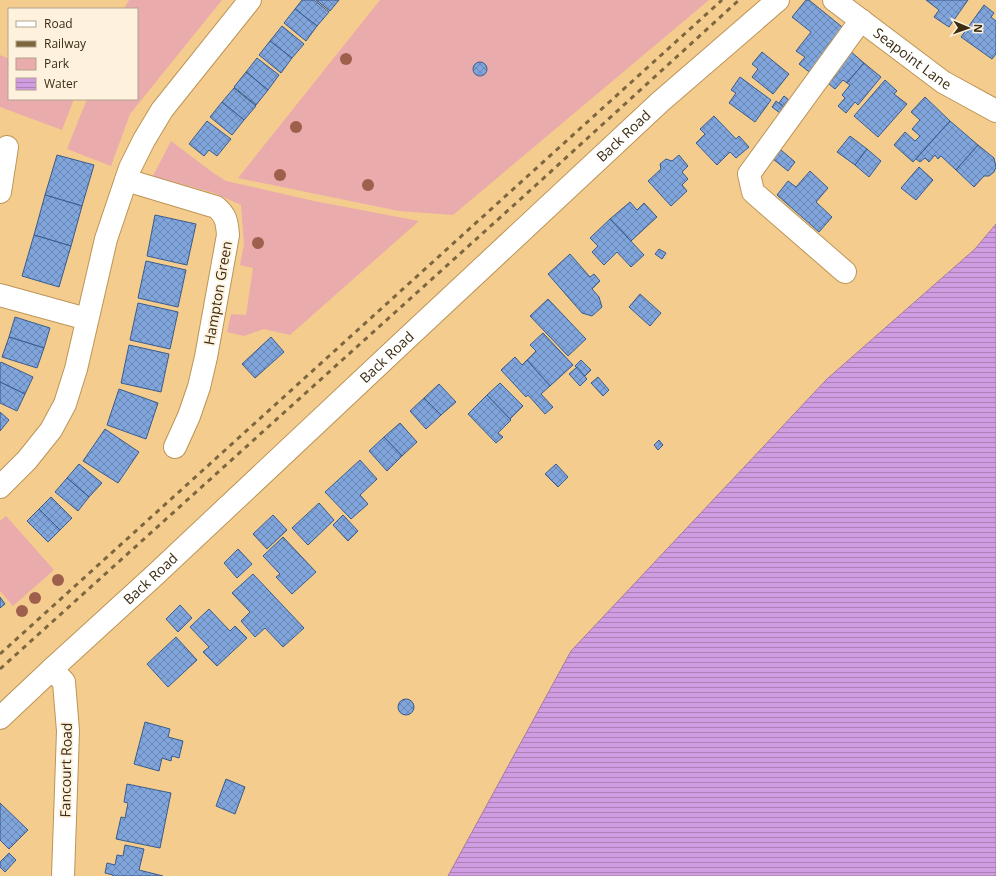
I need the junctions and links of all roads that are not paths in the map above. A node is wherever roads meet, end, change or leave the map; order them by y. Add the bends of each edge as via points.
1 (250, 0) edge
2 (778, 0) edge
3 (834, 0) edge
4 (861, 20) junction
5 (996, 111) edge
6 (7, 147) dead end
7 (126, 180) junction
8 (0, 192) edge
9 (844, 272) dead end
10 (0, 295) edge
11 (87, 319) junction
12 (175, 447) dead end
13 (0, 487) edge
14 (52, 669) junction
15 (0, 718) edge
16 (63, 876) edge

1 - 7 street via 162,110 144,140
2 - 14 street, Back Road via 660,102
3 - 4 street, Seapoint Lane
4 - 5 street, Seapoint Lane via 943,82
4 - 9 street via 749,174 753,192
6 - 8 street
7 - 11 street via 106,238
7 - 12 street, Hampton Green via 216,207 223,213 227,224 228,235 206,357 199,387
10 - 11 street
11 - 13 street via 65,404 51,430 37,448
14 - 15 street, Back Road
14 - 16 street, Fancourt Road via 64,682 68,731

